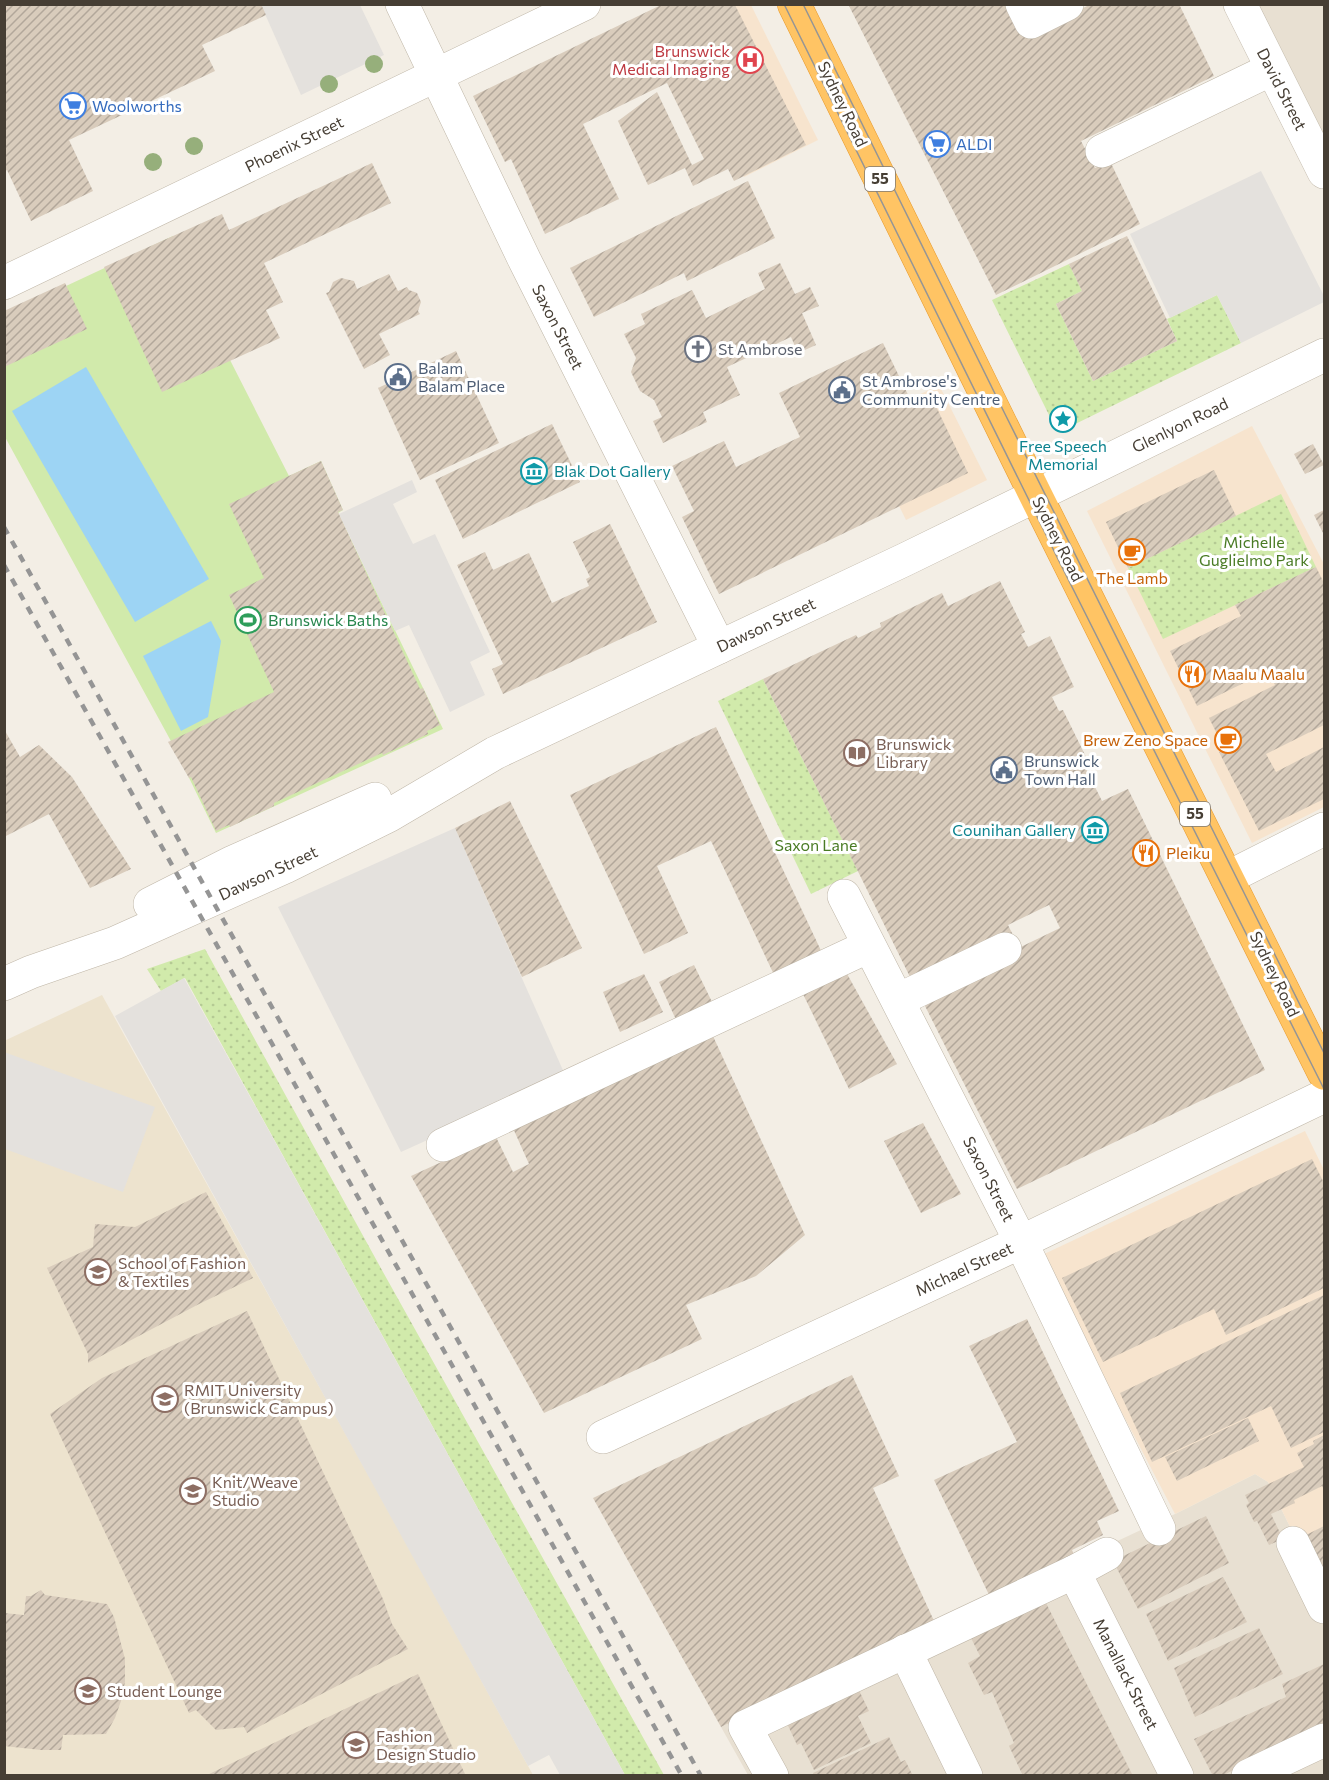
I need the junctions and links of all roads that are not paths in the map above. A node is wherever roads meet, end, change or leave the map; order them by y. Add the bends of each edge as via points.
1 (402, 4) edge
2 (584, 4) edge
3 (794, 4) edge
4 (1022, 4) edge
5 (1067, 4) edge
6 (1240, 4) edge
7 (1272, 69) junction
8 (436, 76) junction
9 (1102, 152) dead end
10 (1324, 172) edge
11 (4, 283) edge
12 (1324, 355) edge
13 (1036, 496) junction
14 (719, 647) junction
15 (1324, 829) edge
16 (1227, 878) junction
17 (843, 896) dead end
18 (869, 946) junction
19 (1005, 949) dead end
20 (18, 978) edge
21 (898, 1000) junction
22 (1324, 1073) edge
23 (1324, 1096) edge
24 (443, 1144) dead end
25 (1021, 1242) junction
26 (603, 1437) dead end
27 (1159, 1529) dead end
28 (1293, 1543) dead end
29 (1107, 1554) dead end
30 (1074, 1572) junction
31 (1323, 1601) edge
32 (905, 1651) junction
33 (1324, 1740) edge
34 (772, 1776) edge
35 (966, 1776) edge
36 (1177, 1776) edge
37 (1248, 1776) edge

1 - 8 street, Saxon Street
2 - 8 street, Phoenix Street
3 - 13 highway, Sydney Road / 55
4 - 5 street via 1031,22
6 - 7 street, David Street
7 - 9 street
7 - 10 street, David Street
8 - 11 street, Phoenix Street
8 - 14 street, Saxon Street
12 - 13 street, Glenlyon Road
13 - 14 street, Dawson Street
13 - 16 highway, Sydney Road / 55
14 - 20 street, Dawson Street via 495,753 378,797 234,862 105,926
15 - 16 street
16 - 22 highway, Sydney Road / 55
17 - 18 street, Saxon Street
18 - 21 street, Saxon Street
18 - 24 street
19 - 21 street
21 - 25 street, Saxon Street
23 - 25 street, Michael Street
25 - 26 street, Michael Street
25 - 27 street, Saxon Street
28 - 31 street
29 - 30 street
30 - 32 street
30 - 36 street, Manallack Street
32 - 34 street via 745,1727
32 - 35 street
33 - 37 street

